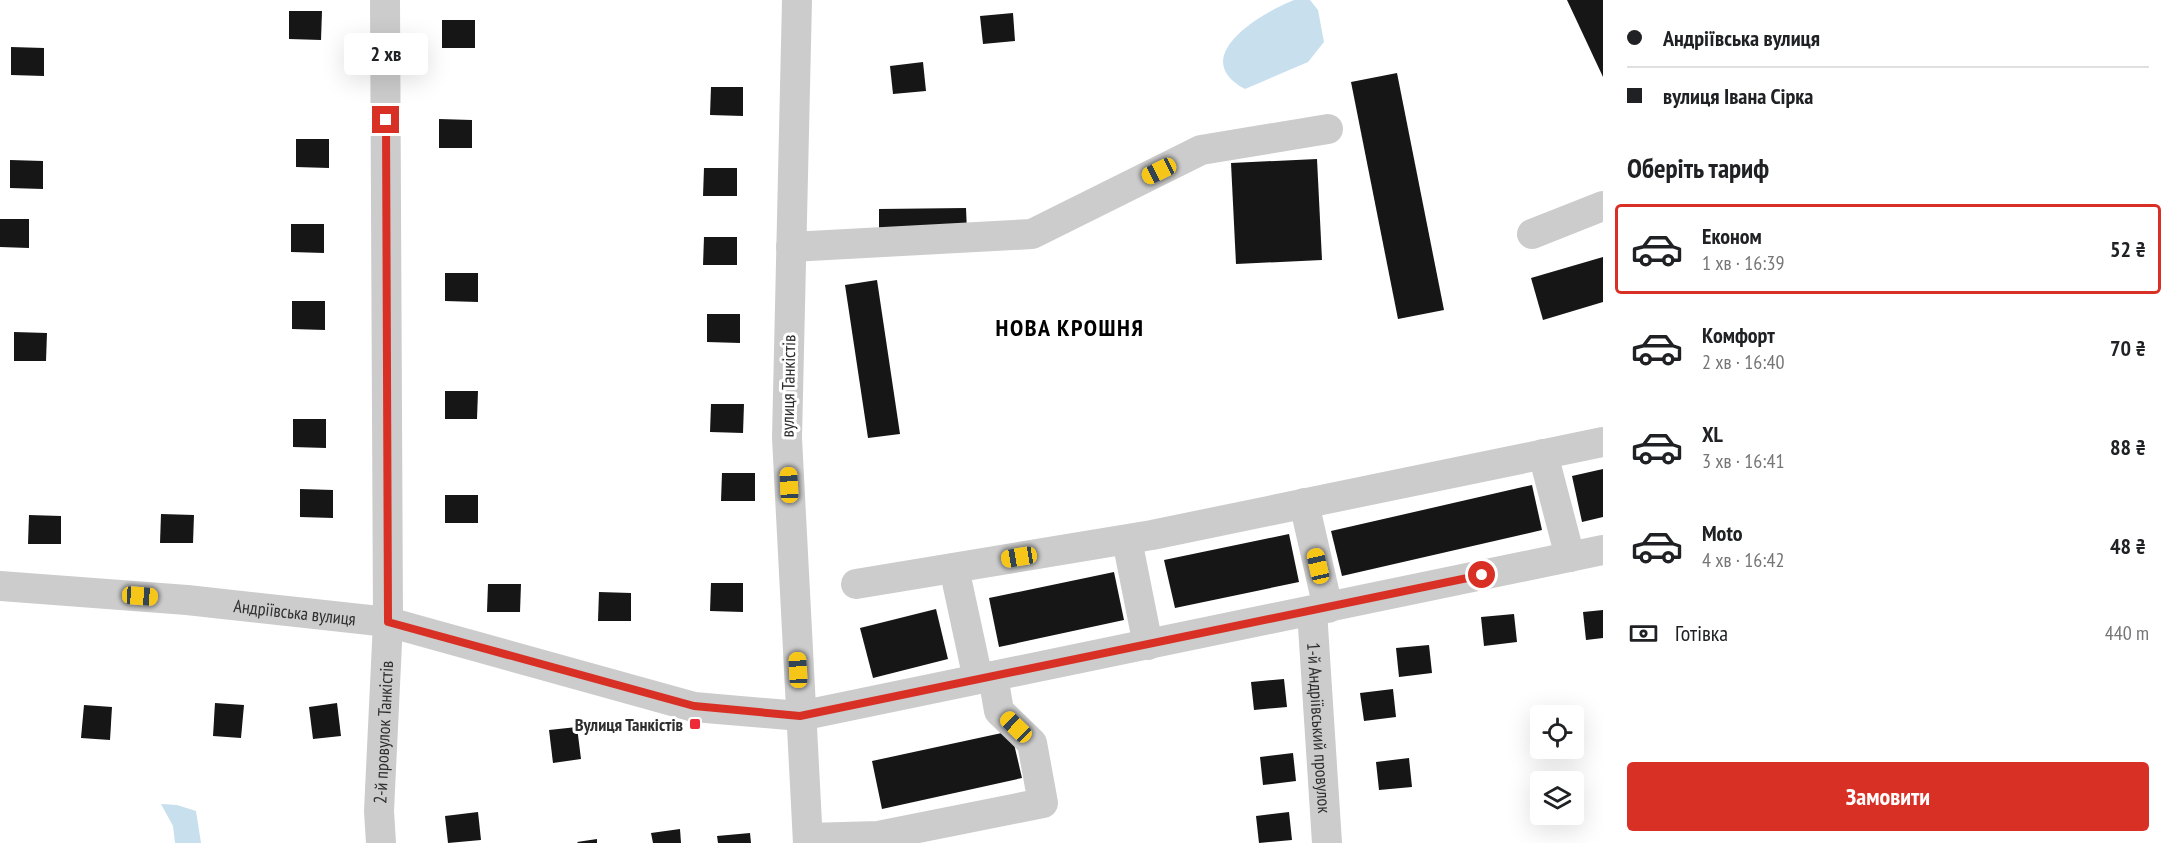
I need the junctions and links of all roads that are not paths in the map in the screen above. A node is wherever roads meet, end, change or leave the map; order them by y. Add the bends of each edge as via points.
1 (385, 0) edge
2 (797, 0) edge
3 (1328, 129) dead end
4 (1603, 206) edge
5 (1532, 234) dead end
6 (791, 248) junction
7 (1603, 442) edge
8 (1543, 454) junction
9 (1304, 503) junction
10 (1127, 540) junction
11 (1603, 550) edge
12 (1570, 557) junction
13 (954, 568) junction
14 (856, 584) dead end
15 (0, 586) edge
16 (1320, 609) junction
17 (388, 622) junction
18 (1148, 645) junction
19 (985, 678) junction
20 (800, 716) junction
21 (808, 840) edge
22 (381, 843) edge
23 (1327, 843) edge

1 - 17 street, 2-й провулок Танкістів
2 - 6 street, вулиця Танкістів
3 - 6 street via 1201,150 1032,234
4 - 5 street
6 - 20 street, вулиця Танкістів via 787,438
7 - 8 street
8 - 9 street
8 - 12 street
9 - 10 street
9 - 16 street, 1-й Андріївський провулок
10 - 13 street
10 - 18 street
11 - 12 street, Андріївська вулиця
12 - 16 street, Андріївська вулиця
13 - 14 street
13 - 19 street
15 - 17 street, Андріївська вулиця via 187,600
16 - 18 street, Андріївська вулиця
16 - 23 street, 1-й Андріївський провулок
17 - 20 street, Андріївська вулиця via 694,706
17 - 22 street, 2-й провулок Танкістів via 379,811
18 - 19 street, Андріївська вулиця
19 - 20 street, Андріївська вулиця
19 - 21 street via 999,711 1032,742 1043,803 878,836
20 - 21 street, вулиця Танкістів

